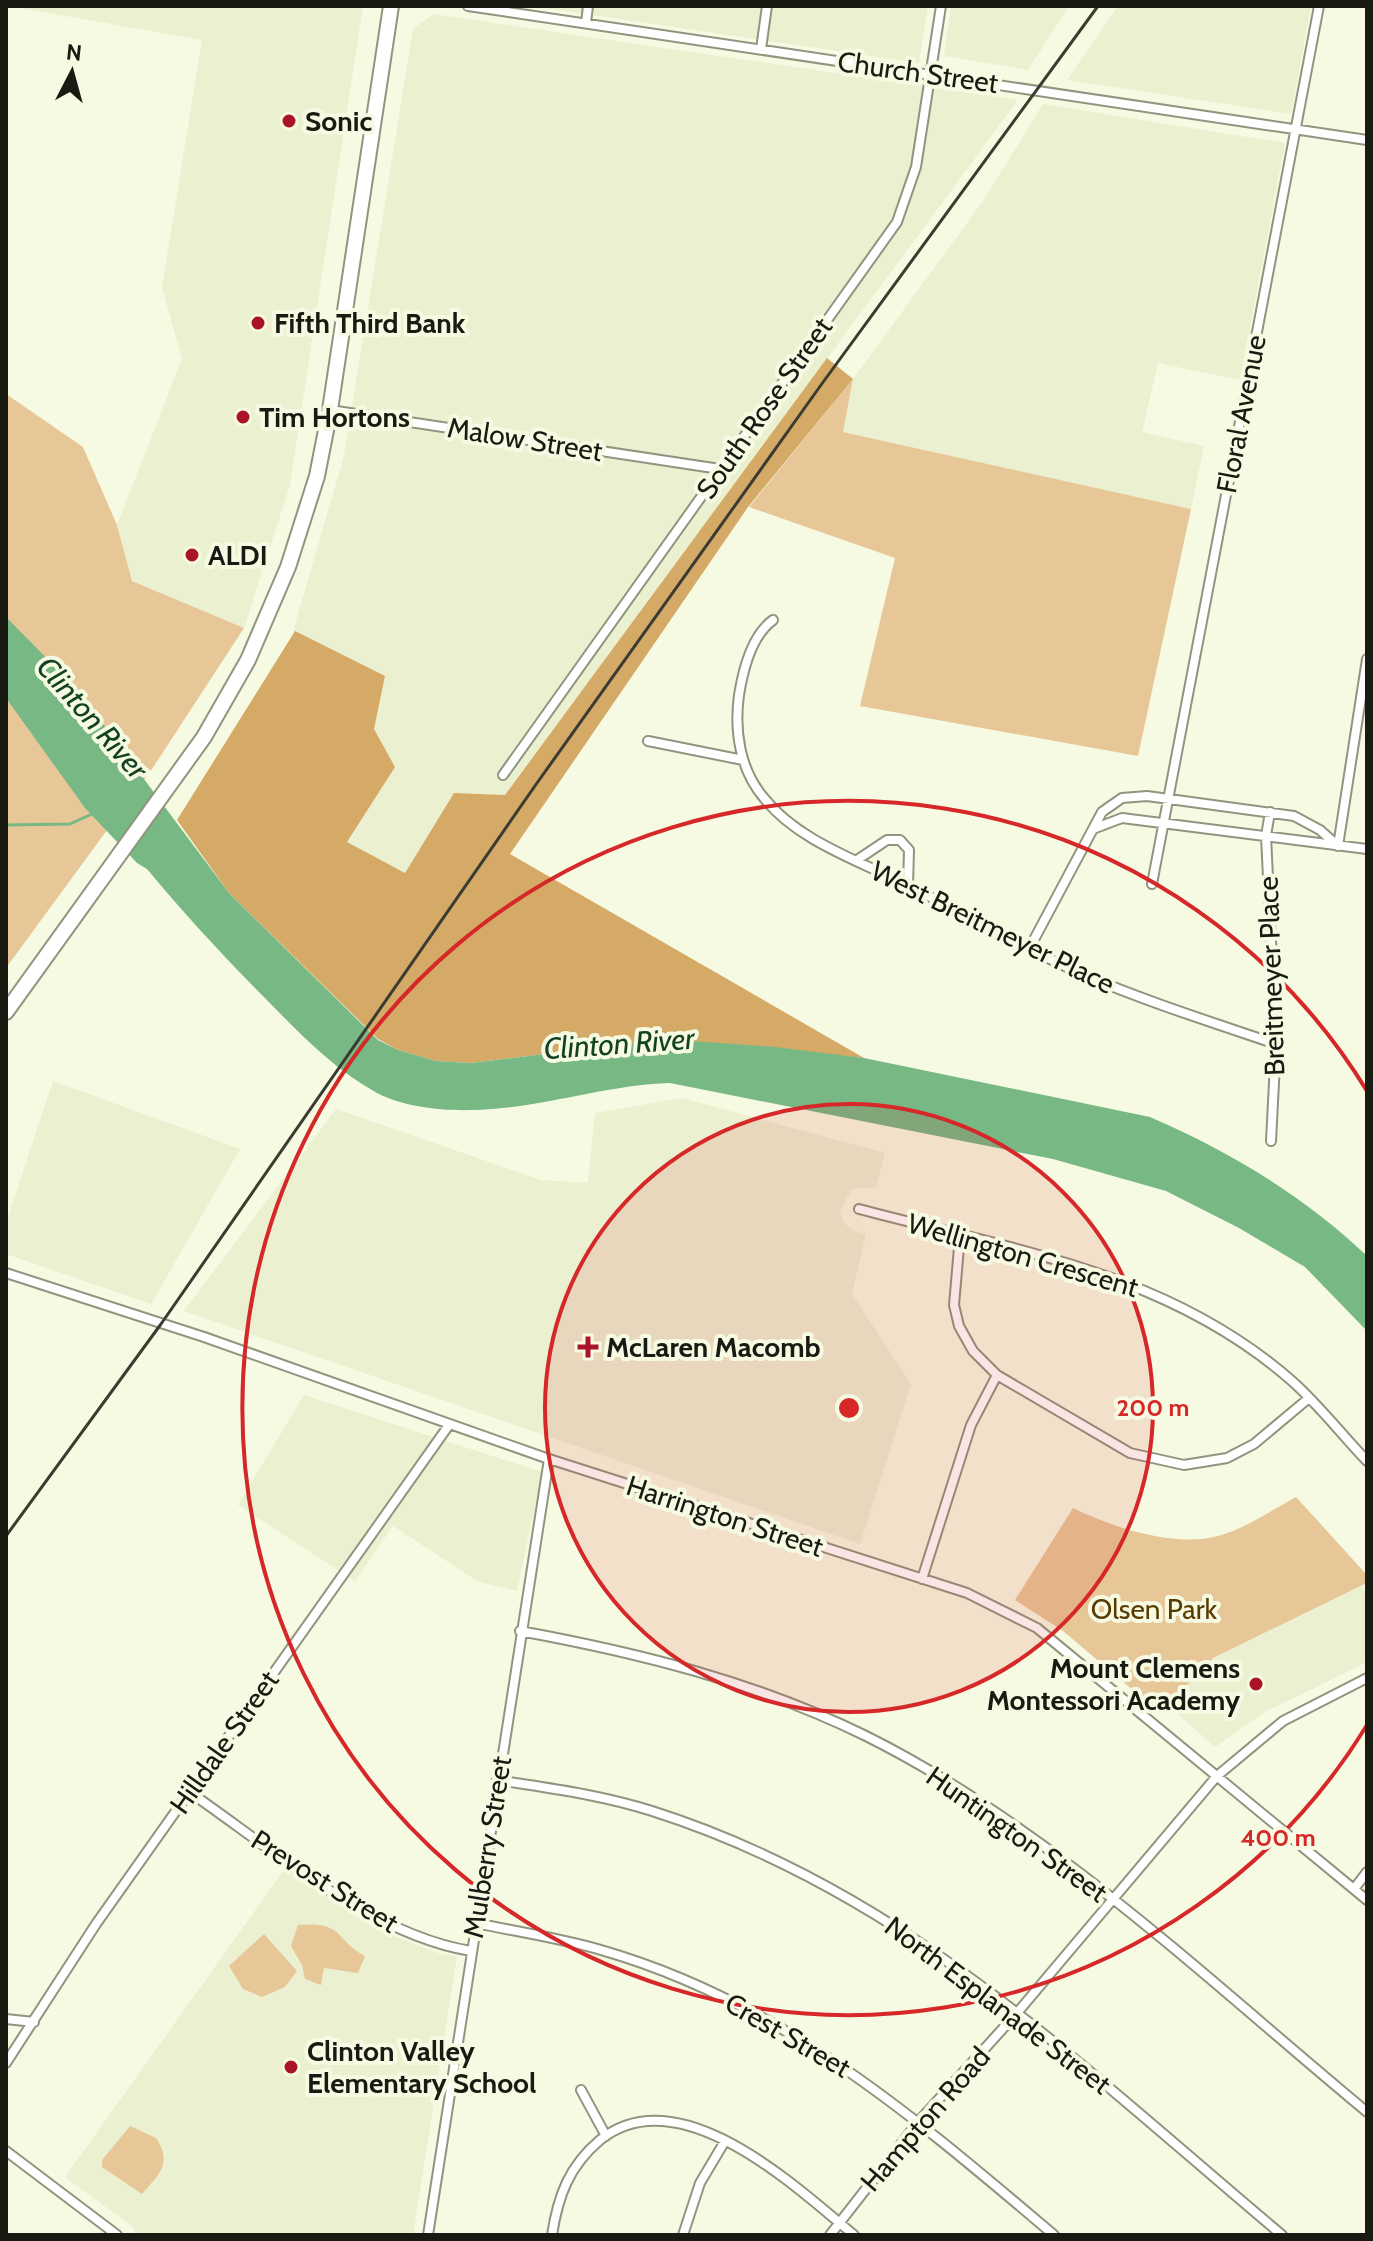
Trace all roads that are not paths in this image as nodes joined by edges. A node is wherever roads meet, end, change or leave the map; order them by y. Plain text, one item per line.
1 (391, 6) edge
2 (468, 6) edge
3 (588, 6) edge
4 (767, 6) edge
5 (941, 6) edge
6 (1319, 6) edge
7 (586, 23) junction
8 (761, 49) junction
9 (931, 74) junction
10 (1297, 130) junction
11 (1367, 140) edge
12 (330, 410) junction
13 (720, 469) junction
14 (773, 620) dead end
15 (1367, 659) edge
16 (648, 741) dead end
17 (743, 760) junction
18 (503, 775) dead end
19 (1166, 798) junction
20 (1270, 812) junction
21 (1162, 823) junction
22 (1093, 829) junction
23 (1266, 836) junction
24 (1338, 846) junction
25 (1367, 849) edge
26 (857, 860) junction
27 (1152, 884) dead end
28 (908, 886) junction
29 (1029, 949) junction
30 (6, 1012) edge
31 (1276, 1044) junction
32 (1271, 1141) dead end
33 (859, 1209) dead end
34 (960, 1236) junction
35 (6, 1273) edge
36 (997, 1375) junction
37 (1309, 1398) junction
38 (449, 1425) junction
39 (549, 1459) junction
40 (1367, 1461) edge
41 (922, 1579) junction
42 (520, 1631) junction
43 (1367, 1678) edge
44 (1217, 1776) junction
45 (497, 1780) junction
46 (188, 1791) junction
47 (1367, 1872) edge
48 (1354, 1889) junction
49 (1111, 1900) junction
50 (1367, 1900) edge
51 (476, 1923) junction
52 (471, 1951) junction
53 (1017, 2013) junction
54 (6, 2019) edge
55 (34, 2022) junction
56 (6, 2063) edge
57 (581, 2090) dead end
58 (1367, 2112) edge
59 (919, 2121) junction
60 (606, 2136) junction
61 (725, 2141) junction
62 (6, 2151) edge
63 (838, 2222) junction
64 (117, 2235) edge
65 (428, 2235) edge
66 (552, 2235) edge
67 (683, 2235) edge
68 (830, 2235) edge
69 (854, 2235) edge
70 (1054, 2235) edge
71 (1282, 2235) edge

1 - 12 main road
2 - 7 street, Church Street
3 - 7 street
4 - 8 street
5 - 9 street, South Rose Street
6 - 10 street, Floral Avenue
7 - 8 street, Church Street
8 - 9 street, Church Street
9 - 10 street, Church Street
9 - 13 street, South Rose Street
10 - 11 street, Church Street
10 - 19 street, Floral Avenue
12 - 13 street, Malow Street
12 - 30 main road
13 - 18 street, South Rose Street
14 - 17 street, West Breitmeyer Place
15 - 24 street
16 - 17 street
17 - 26 street, West Breitmeyer Place
19 - 20 street
19 - 21 street, Floral Avenue
19 - 22 street
20 - 23 street, Breitmeyer Place
20 - 24 street
21 - 22 street
21 - 23 street
21 - 27 street, Floral Avenue
22 - 29 street
23 - 24 street
23 - 31 street, Breitmeyer Place
24 - 25 street
26 - 28 street, West Breitmeyer Place
26 - 28 street
28 - 29 street, West Breitmeyer Place
29 - 31 street, West Breitmeyer Place
31 - 32 street, Breitmeyer Place
33 - 34 street, Wellington Crescent
34 - 36 street
34 - 37 street, Wellington Crescent
35 - 38 street, Harrington Street
36 - 37 street
36 - 41 street
37 - 40 street, Wellington Crescent
38 - 39 street, Harrington Street
38 - 46 street, Hilldale Street
39 - 41 street, Harrington Street
39 - 42 street, Mulberry Street
41 - 44 street, Harrington Street
42 - 45 street, Mulberry Street
42 - 49 street, Huntington Street
43 - 44 street, Hampton Road
44 - 48 street, Harrington Street
44 - 49 street, Hampton Road
45 - 51 street, Mulberry Street
45 - 53 street, North Esplanade Street
46 - 52 street, Prevost Street
46 - 55 street, Hilldale Street
47 - 48 street
48 - 50 street, Harrington Street
49 - 53 street, Hampton Road
49 - 58 street, Huntington Street
51 - 52 street, Mulberry Street
51 - 59 street, Crest Street
52 - 65 street, Mulberry Street
53 - 59 street, Hampton Road
53 - 71 street, North Esplanade Street
54 - 55 street
55 - 56 street, Hilldale Street
57 - 60 street
59 - 63 street, Hampton Road
59 - 70 street, Crest Street
60 - 61 street
60 - 66 street
61 - 63 street
61 - 67 street
62 - 64 street
63 - 68 street, Hampton Road
63 - 69 street

